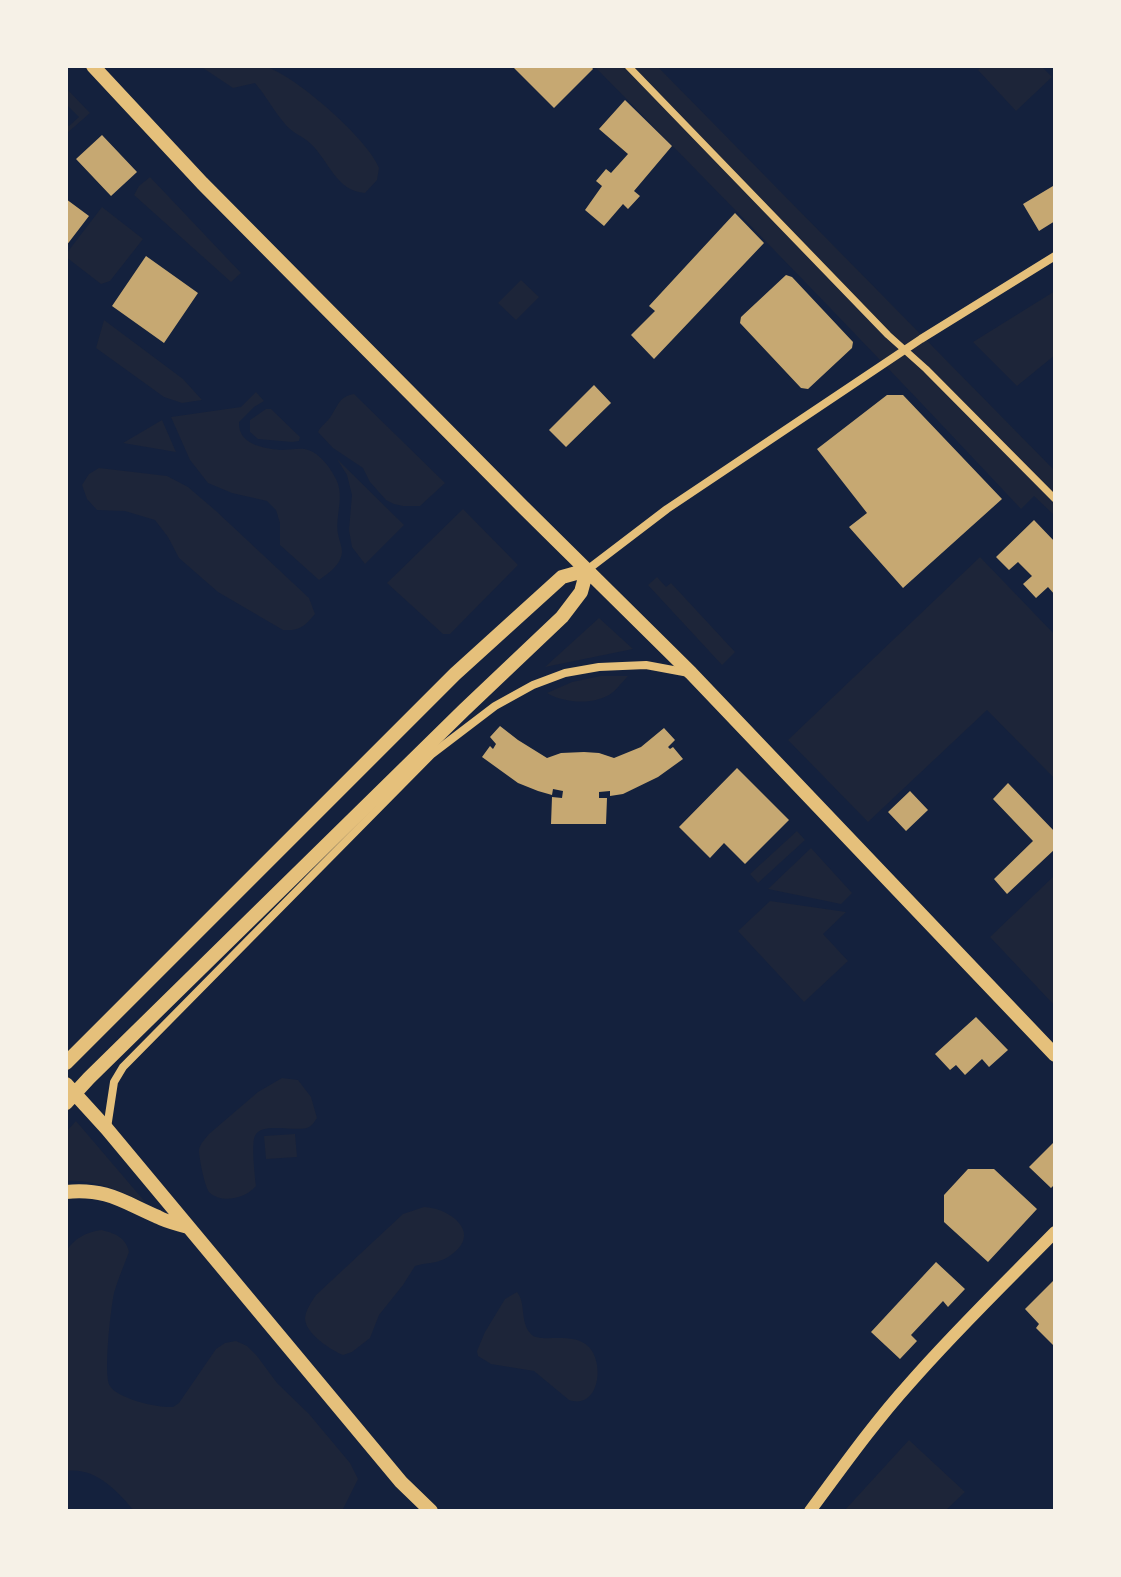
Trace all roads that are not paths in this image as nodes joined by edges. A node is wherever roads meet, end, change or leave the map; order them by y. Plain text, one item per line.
1 (93, 66) edge
2 (628, 66) edge
3 (1055, 256) edge
4 (905, 350) junction
5 (1055, 499) edge
6 (587, 570) junction
7 (691, 673) junction
8 (1055, 1055) edge
9 (66, 1063) edge
10 (66, 1084) edge
11 (66, 1103) edge
12 (107, 1129) junction
13 (69, 1192) edge
14 (189, 1228) junction
15 (1055, 1232) edge
16 (431, 1511) edge
17 (810, 1511) edge

1 - 6 main road
2 - 4 street
3 - 4 street
4 - 5 street
4 - 6 street
6 - 7 main road
6 - 9 main road
6 - 11 main road
7 - 8 main road
7 - 12 street
10 - 12 main road
12 - 14 main road
13 - 14 main road
14 - 16 main road
15 - 17 main road

